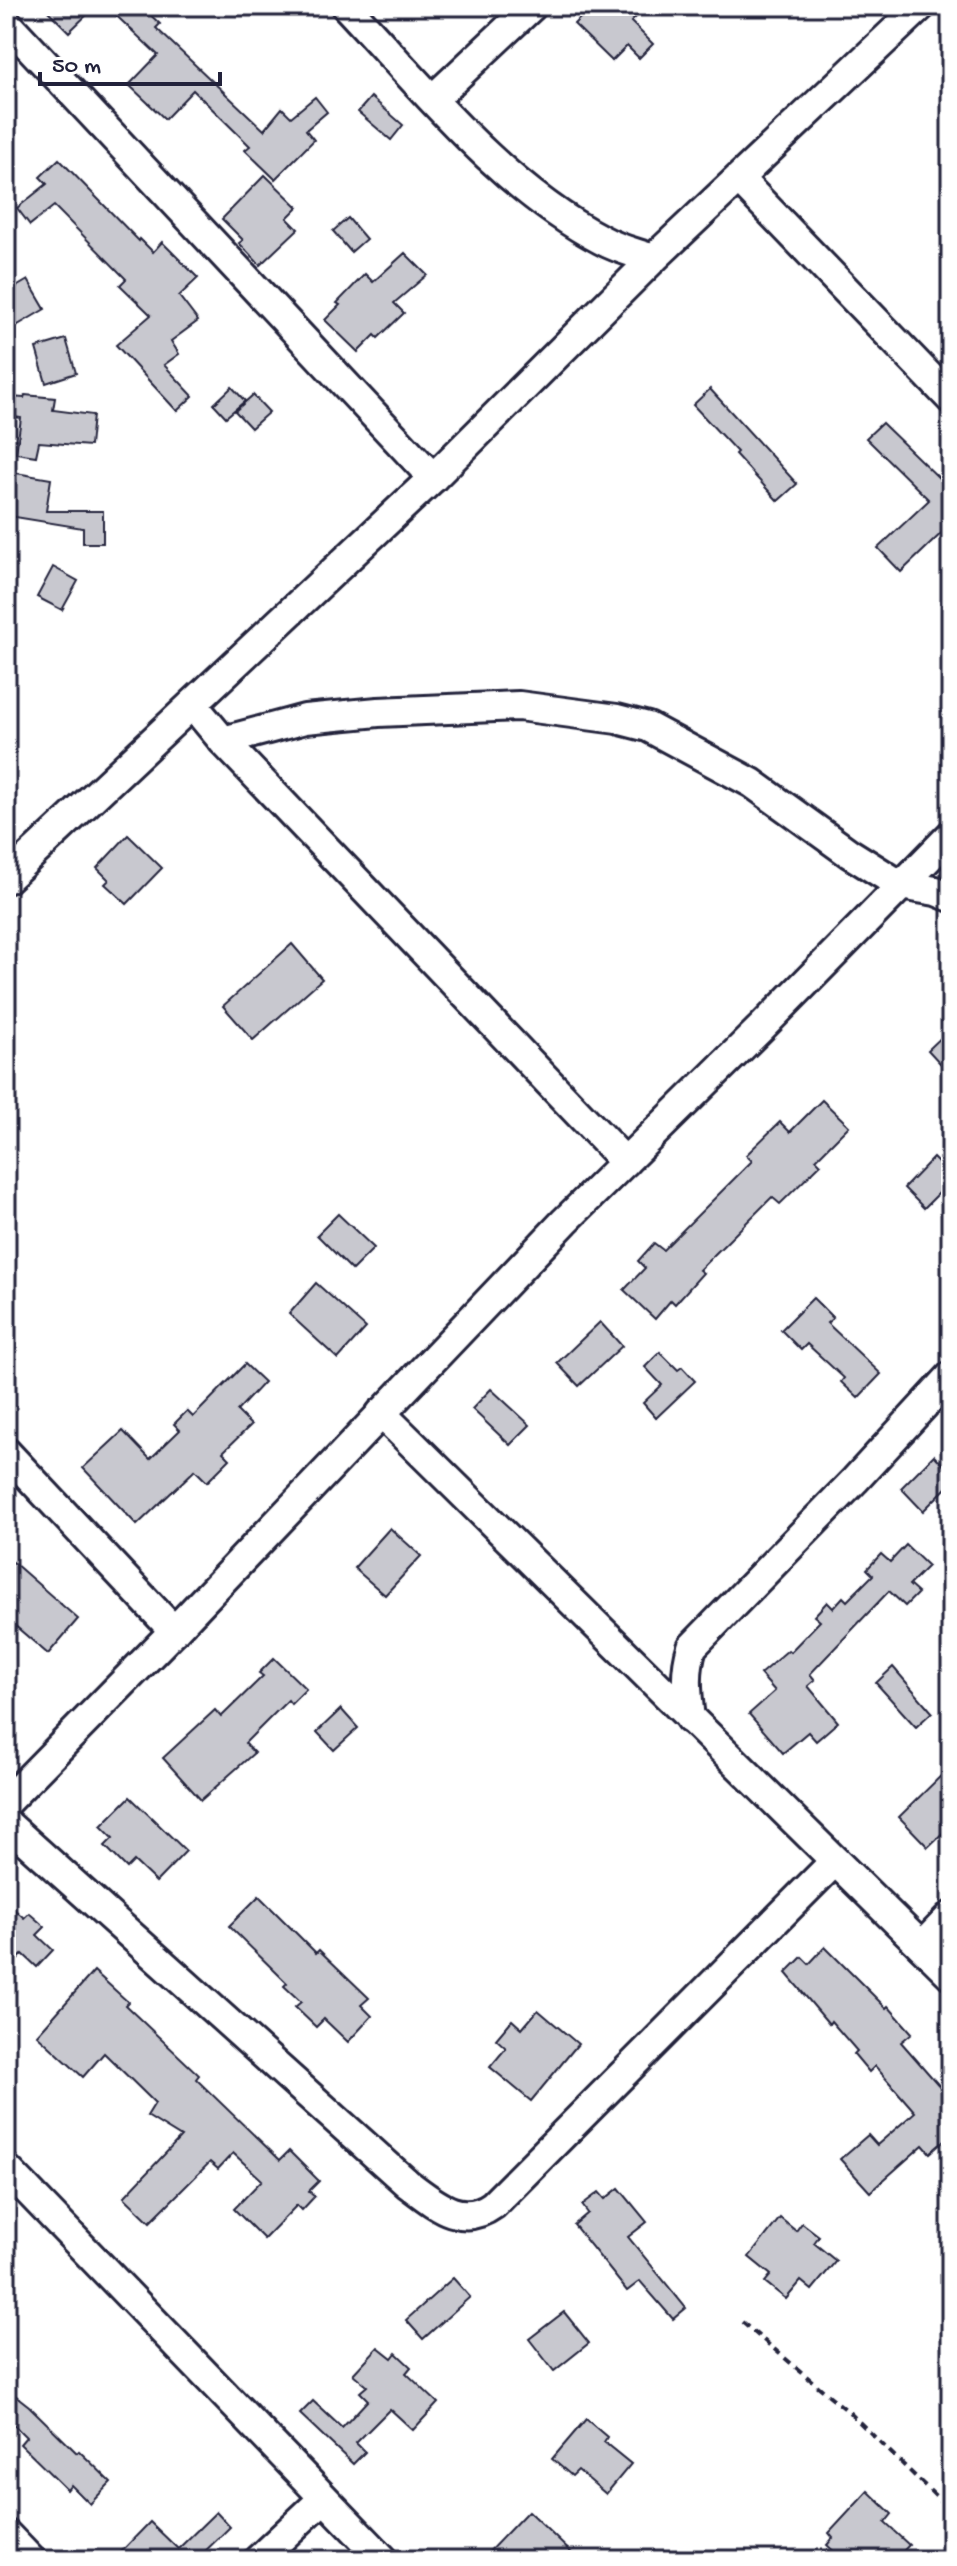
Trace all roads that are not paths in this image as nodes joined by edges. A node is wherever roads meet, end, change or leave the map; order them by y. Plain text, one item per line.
1 (346, 6) edge
2 (532, 6) edge
3 (921, 6) edge
4 (6, 22) edge
5 (433, 99) junction
6 (740, 180) junction
7 (653, 259) junction
8 (951, 399) edge
9 (433, 478) junction
10 (193, 705) junction
11 (223, 741) junction
12 (951, 835) edge
13 (6, 879) edge
14 (900, 885) junction
15 (951, 897) edge
16 (625, 1162) junction
17 (951, 1376) edge
18 (381, 1413) junction
19 (6, 1452) edge
20 (174, 1631) junction
21 (690, 1719) junction
22 (6, 1802) edge
23 (6, 1823) edge
24 (835, 1861) junction
25 (951, 1916) edge
26 (922, 1946) junction
27 (951, 1975) edge
28 (6, 2168) edge
29 (323, 2499) junction
30 (6, 2534) edge
31 (31, 2560) edge
32 (258, 2560) edge
33 (384, 2560) edge

1 - 5 street
2 - 5 street
3 - 6 street
4 - 9 street
5 - 7 street
6 - 7 street
6 - 8 street
7 - 9 street
9 - 10 street
10 - 11 street
10 - 13 street
11 - 14 street
11 - 16 street
12 - 14 street
14 - 15 street
14 - 16 street
16 - 18 street
17 - 21 street
18 - 20 street
18 - 21 street
19 - 20 street
20 - 22 street
21 - 24 street
23 - 24 street
24 - 26 street
25 - 26 street
26 - 27 street
28 - 29 street
29 - 32 street
29 - 33 street
30 - 31 street

